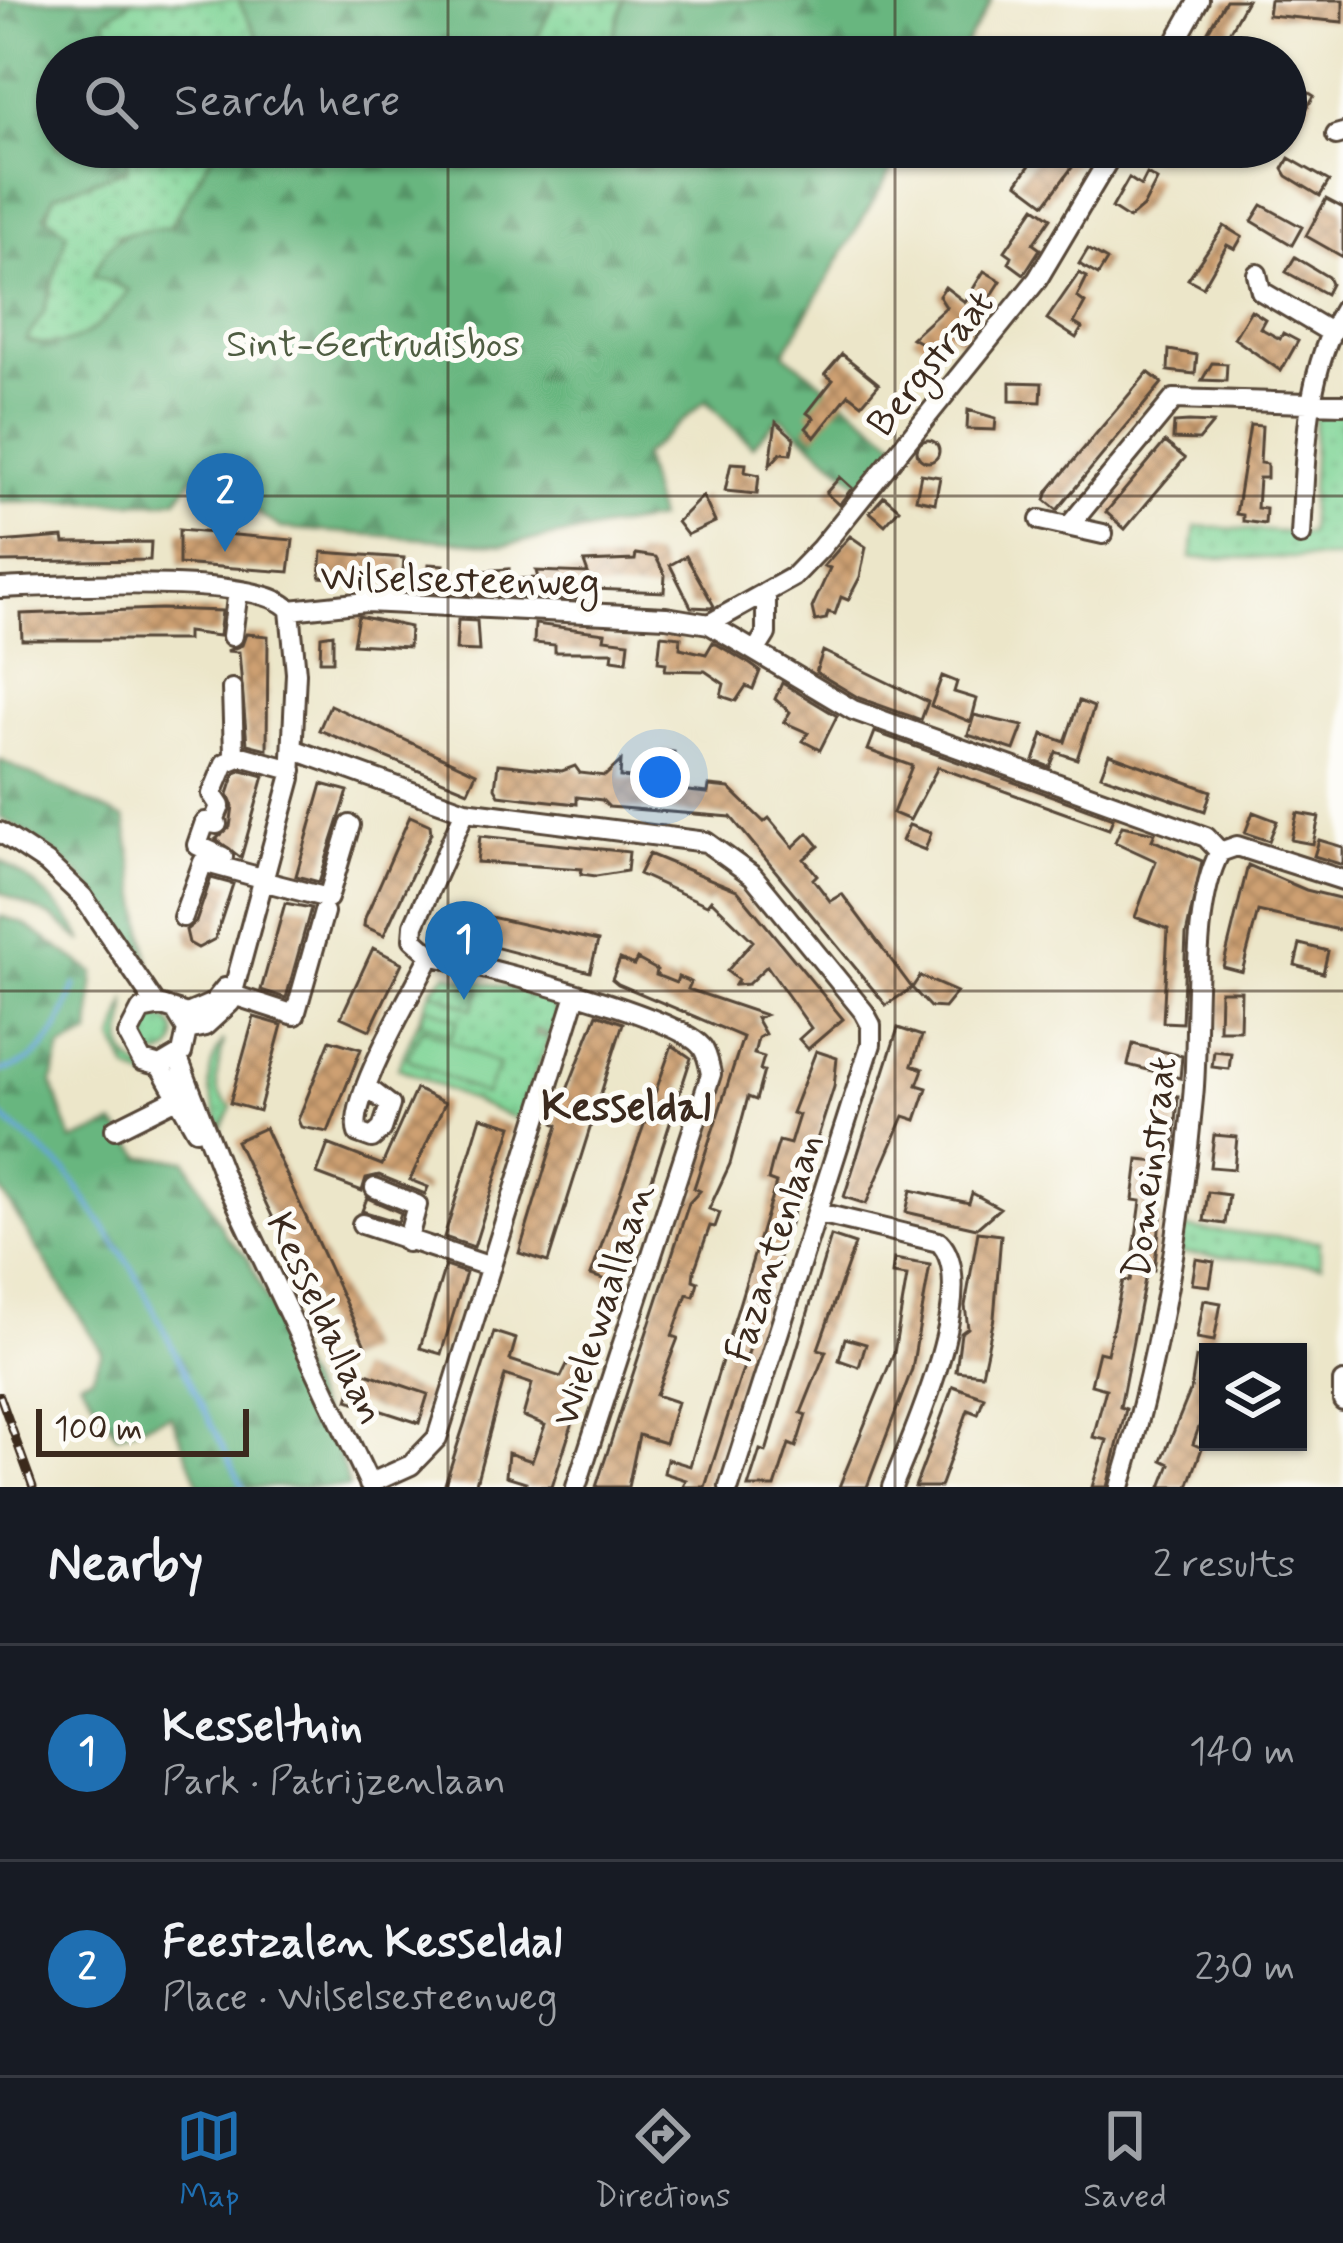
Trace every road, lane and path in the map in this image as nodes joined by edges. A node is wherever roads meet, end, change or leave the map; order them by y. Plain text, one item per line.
1 (1199, 0) edge
2 (1179, 36) edge
3 (1103, 168) edge
4 (1257, 274) dead end
5 (1343, 310) edge
6 (1330, 332) junction
7 (1343, 404) edge
8 (1310, 405) junction
9 (1040, 520) dead end
10 (1070, 525) junction
11 (1103, 534) dead end
12 (1301, 535) dead end
13 (0, 588) edge
14 (238, 590) junction
15 (766, 595) junction
16 (290, 610) junction
17 (709, 624) junction
18 (232, 636) dead end
19 (756, 650) junction
20 (232, 689) dead end
21 (295, 749) junction
22 (238, 757) junction
23 (292, 770) junction
24 (228, 793) dead end
25 (465, 811) junction
26 (350, 825) dead end
27 (0, 832) edge
28 (0, 843) edge
29 (1220, 852) junction
30 (262, 880) junction
31 (1343, 880) edge
32 (184, 916) dead end
33 (431, 955) junction
34 (236, 973) junction
35 (233, 994) junction
36 (576, 995) junction
37 (166, 1009) junction
38 (135, 1017) junction
39 (187, 1030) junction
40 (169, 1062) junction
41 (368, 1088) dead end
42 (177, 1098) junction
43 (115, 1129) dead end
44 (224, 1177) junction
45 (375, 1188) dead end
46 (819, 1213) junction
47 (362, 1224) dead end
48 (407, 1243) junction
49 (491, 1267) junction
50 (1343, 1382) edge
51 (1343, 1401) edge
52 (370, 1486) edge
53 (576, 1487) edge
54 (729, 1487) edge
55 (892, 1487) edge
56 (1120, 1487) edge

1 - 2 street
3 - 15 street, Bergstraat
4 - 6 street
5 - 6 street
6 - 8 street
7 - 8 street
8 - 10 street
8 - 12 street
9 - 10 street
10 - 11 street
13 - 14 street, Wilselsesteenweg
14 - 16 street, Wilselsesteenweg
14 - 18 street
15 - 17 street
15 - 19 street
16 - 17 street, Wilselsesteenweg
16 - 21 street
17 - 19 street, Wilselsesteenweg
19 - 29 street, Wilselsesteenweg
20 - 22 street
21 - 23 street
21 - 25 street
22 - 23 street
22 - 24 street
22 - 30 street
23 - 30 street
25 - 33 street
25 - 46 street, Fazantenlaan
26 - 30 street
27 - 37 street
28 - 38 street
29 - 31 street, Wilselsesteenweg
29 - 56 street, Domeinstraat
30 - 32 street
30 - 34 street
30 - 35 street
33 - 36 street
33 - 41 street
34 - 35 street
34 - 37 street
35 - 39 street
36 - 49 street
36 - 53 street, Wielewaallaan
37 - 38 street
37 - 39 street
38 - 40 street, Kesseldallaan
39 - 40 street
40 - 42 street, Kesseldallaan
40 - 44 street, Kesseldallaan
42 - 43 street
42 - 44 street, Kesseldallaan
44 - 52 street, Kesseldallaan
45 - 48 street
46 - 54 street, Fazantenlaan
46 - 55 street
47 - 48 street
48 - 49 street
49 - 52 street
50 - 51 street

